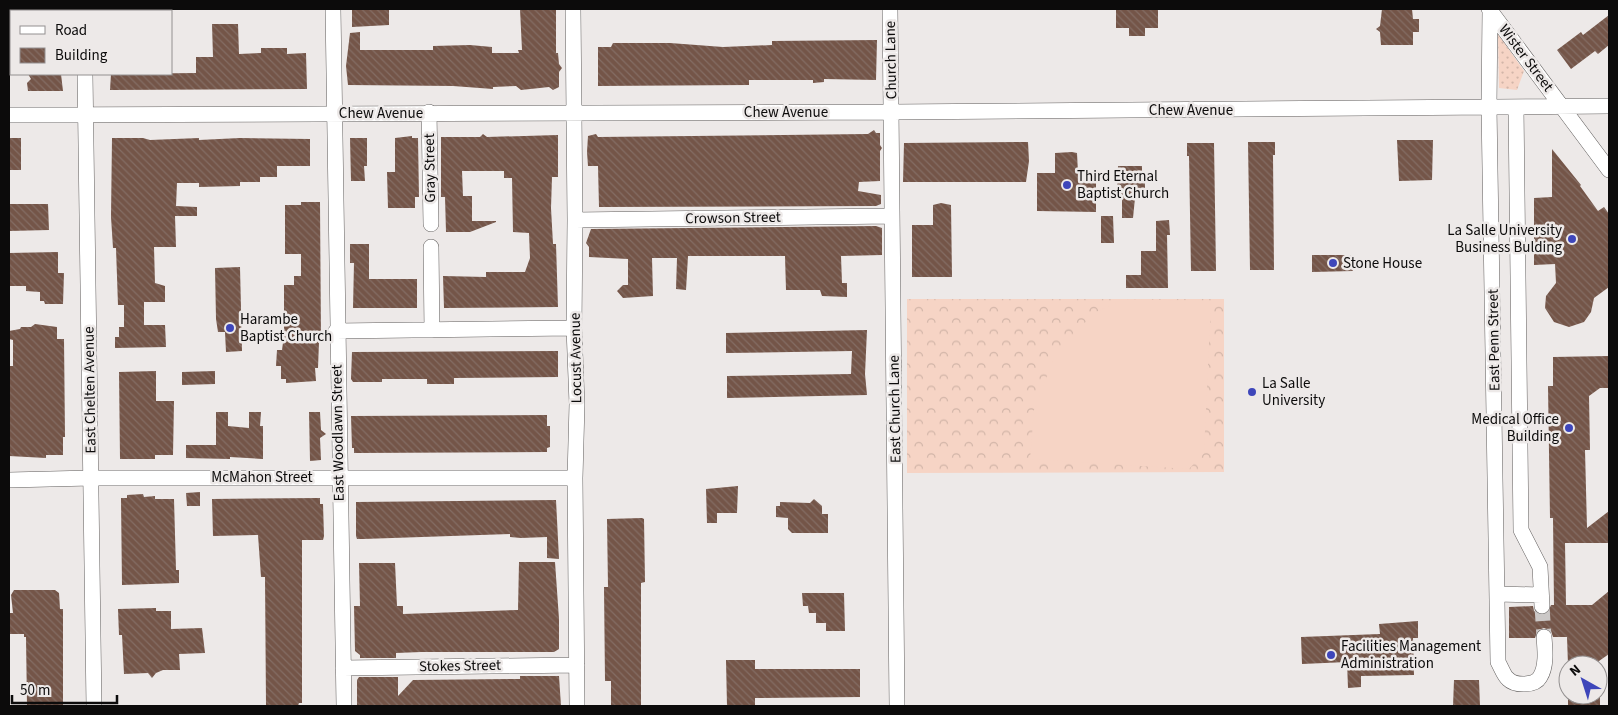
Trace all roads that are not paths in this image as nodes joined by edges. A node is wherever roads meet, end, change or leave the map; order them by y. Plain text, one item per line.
1 (333, 9) edge
2 (573, 9) edge
3 (890, 9) edge
4 (1490, 10) edge
5 (85, 75) edge
6 (1609, 106) edge
7 (1489, 107) junction
8 (1516, 107) junction
9 (1563, 107) junction
10 (430, 112) junction
11 (892, 112) junction
12 (334, 113) junction
13 (574, 113) junction
14 (9, 114) edge
15 (86, 114) junction
16 (1605, 153) edge
17 (1609, 170) edge
18 (890, 216) junction
19 (575, 220) junction
20 (431, 224) dead end
21 (431, 247) dead end
22 (574, 328) junction
23 (432, 330) junction
24 (336, 331) junction
25 (91, 478) junction
26 (339, 478) junction
27 (575, 478) junction
28 (9, 480) edge
29 (1497, 594) junction
30 (1544, 637) tunnel mouth
31 (577, 665) junction
32 (343, 668) junction
33 (94, 706) edge
34 (344, 706) edge
35 (578, 706) edge
36 (897, 706) edge

1 - 12 street, East Woodlawn Street
2 - 13 street, Locust Avenue
3 - 11 street, Church Lane
4 - 7 street, East Penn Street
4 - 9 street, Wister Street
5 - 15 street, East Chelten Avenue
6 - 9 street, Chew Avenue
7 - 8 street, Chew Avenue
7 - 11 street, Chew Avenue
7 - 29 street, East Penn Street
8 - 9 street, Chew Avenue
8 - 29 street, East Penn Street
9 - 16 street, Wister Street
10 - 12 street, Chew Avenue
10 - 13 street, Chew Avenue
10 - 20 street, Gray Street
11 - 13 street, Chew Avenue
11 - 18 street, East Church Lane
12 - 15 street, Chew Avenue
12 - 24 street, East Woodlawn Street
13 - 19 street, Locust Avenue
14 - 15 street, Chew Avenue
15 - 25 street, East Chelten Avenue
16 - 17 street, Wister Street
18 - 19 street, Crowson Street
18 - 36 street, East Church Lane
19 - 22 street, Locust Avenue
21 - 23 street
22 - 23 street
22 - 27 street, Locust Avenue
23 - 24 street
24 - 26 street, East Woodlawn Street
25 - 26 street, McMahon Street
25 - 28 street, McMahon Street
25 - 33 street, East Chelten Avenue
26 - 27 street, McMahon Street
26 - 32 street, East Woodlawn Street
27 - 31 street, Locust Avenue
29 - 30 street, East Penn Street
31 - 32 street, Stokes Street
31 - 35 street, Locust Avenue
32 - 34 street, East Woodlawn Street

